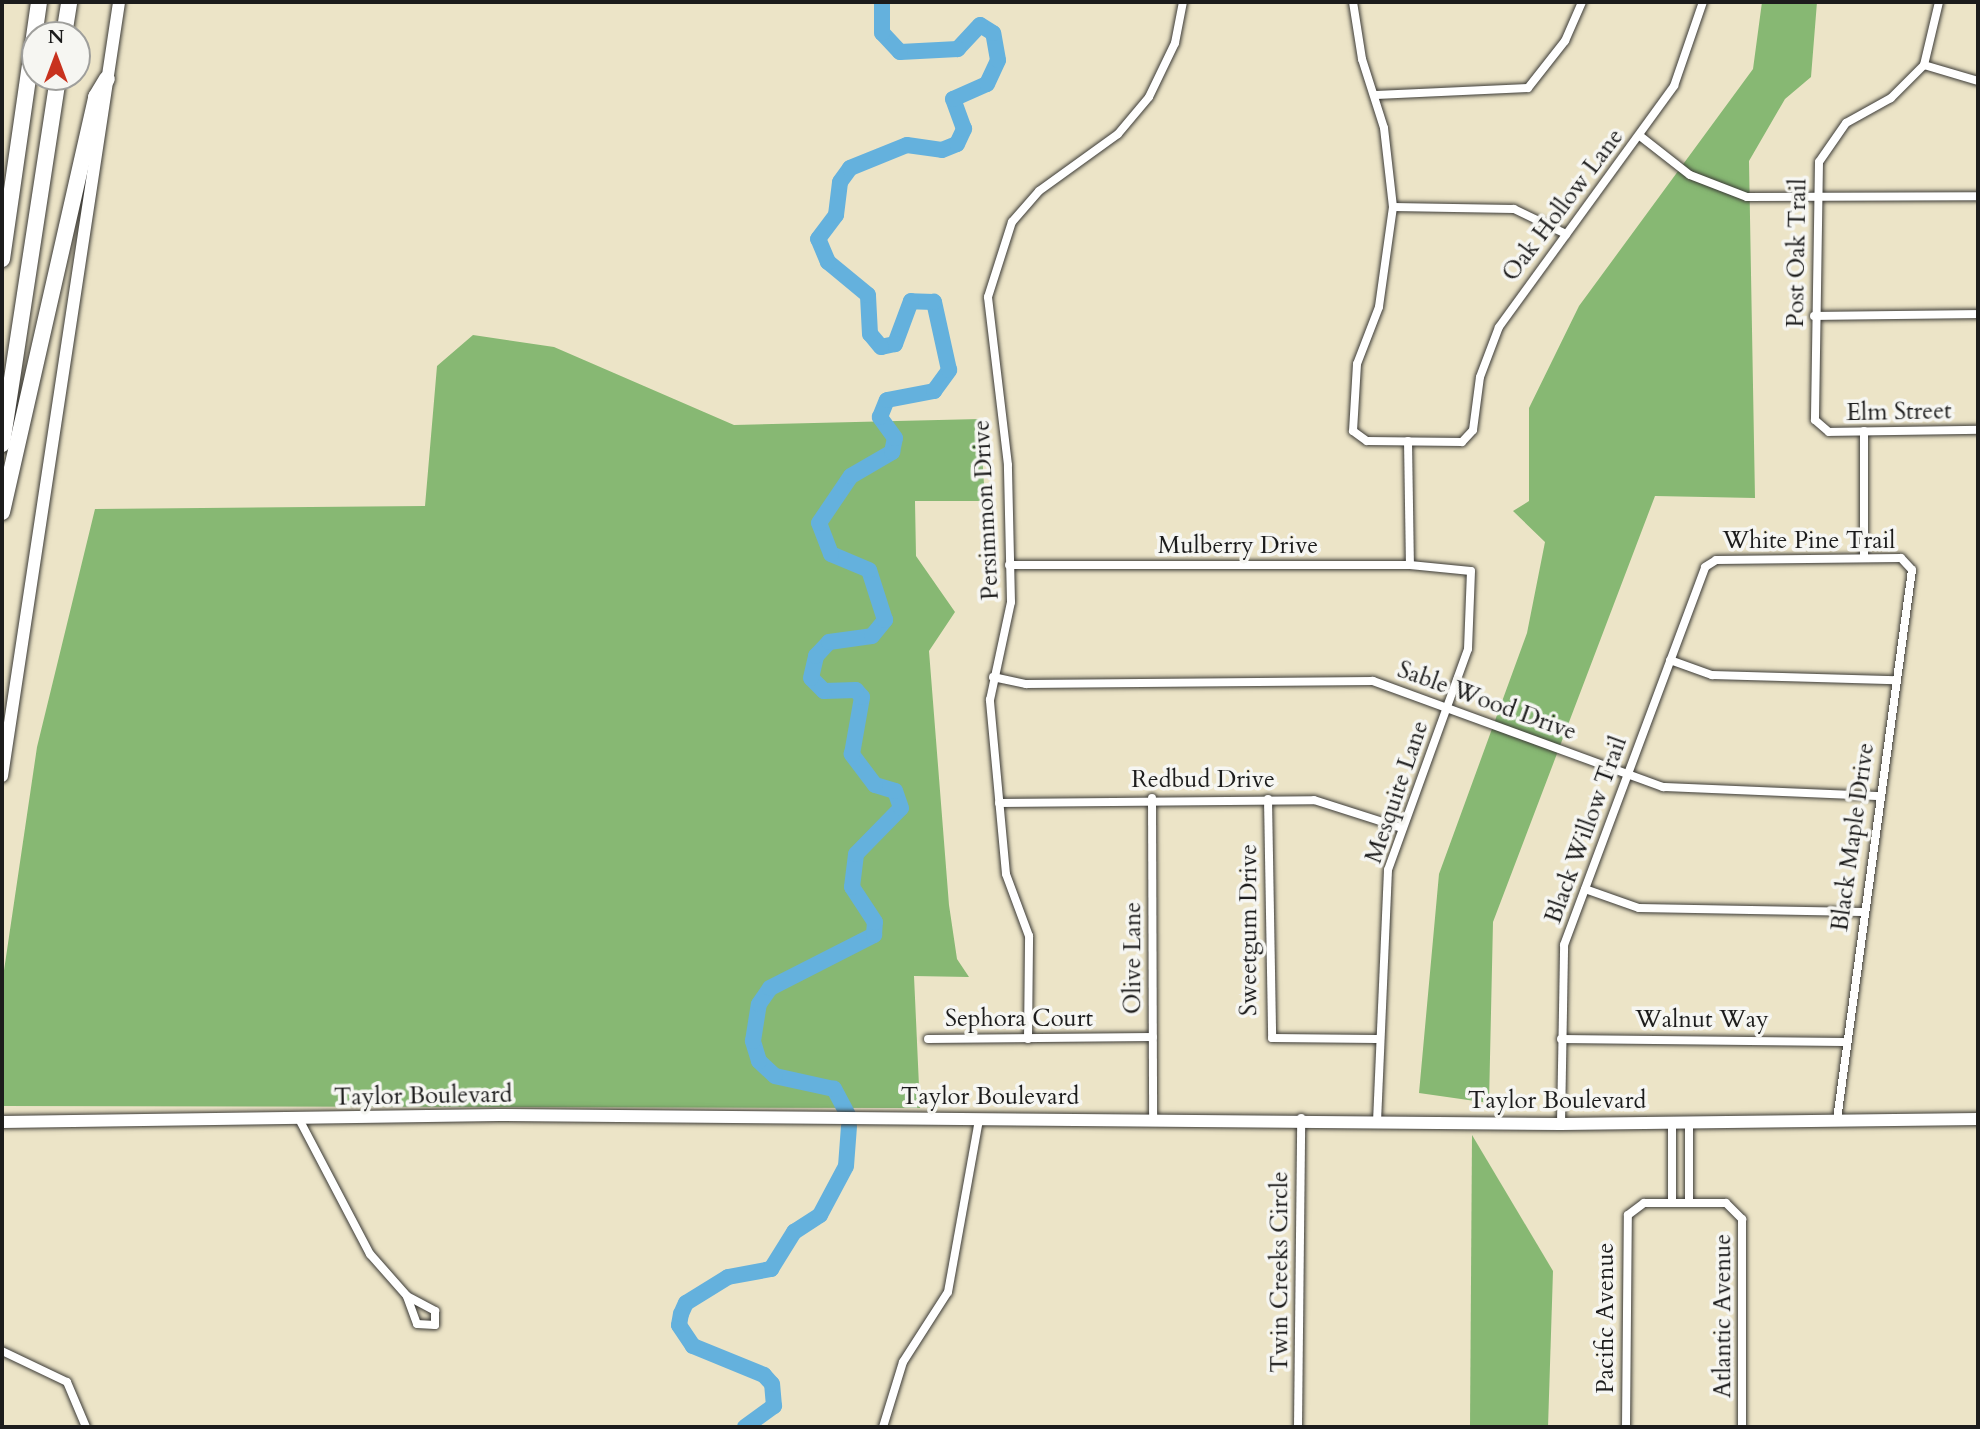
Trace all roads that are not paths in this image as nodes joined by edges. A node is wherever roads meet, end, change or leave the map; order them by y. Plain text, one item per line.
1 (39, 2) edge
2 (69, 2) edge
3 (118, 2) edge
4 (1183, 2) edge
5 (1353, 2) edge
6 (1582, 2) edge
7 (1703, 2) edge
8 (1939, 2) edge
9 (66, 21) edge
10 (1924, 65) junction
11 (107, 79) junction
12 (1978, 81) edge
13 (56, 91) edge
14 (1376, 95) junction
15 (1640, 136) junction
16 (1978, 196) edge
17 (1814, 197) junction
18 (1393, 207) junction
19 (1566, 234) junction
20 (2, 259) edge
21 (1978, 314) edge
22 (1814, 316) junction
23 (1820, 429) joint
24 (1978, 430) edge
25 (1864, 431) junction
26 (1409, 441) junction
27 (2, 444) edge
28 (2, 512) edge
29 (1864, 558) junction
30 (1909, 560) joint
31 (1709, 561) joint
32 (1009, 565) junction
33 (1410, 565) junction
34 (1467, 567) joint
35 (1670, 660) junction
36 (993, 677) junction
37 (1896, 680) junction
38 (1448, 706) junction
39 (1628, 773) junction
40 (2, 776) edge
41 (1879, 796) junction
42 (1152, 798) junction
43 (1268, 799) junction
44 (999, 803) junction
45 (1402, 828) junction
46 (1585, 889) junction
47 (1862, 912) junction
48 (1153, 1038) junction
49 (928, 1039) dead end
50 (1028, 1039) junction
51 (1377, 1039) junction
52 (1561, 1039) junction
53 (1843, 1042) junction
54 (1153, 1117) junction
55 (1301, 1118) junction
56 (299, 1119) junction
57 (979, 1119) junction
58 (1978, 1119) edge
59 (1377, 1120) junction
60 (1837, 1120) junction
61 (2, 1122) edge
62 (1672, 1122) junction
63 (1689, 1122) junction
64 (1561, 1124) junction
65 (1672, 1203) junction
66 (1689, 1203) junction
67 (407, 1296) dead end
68 (2, 1351) edge
69 (86, 1427) edge
70 (883, 1427) edge
71 (1298, 1427) edge
72 (1626, 1427) edge
73 (1742, 1427) edge

1 - 20 highway
2 - 9 highway
3 - 11 street
4 - 32 street, Persimmon Drive
5 - 14 street
6 - 14 street
7 - 15 street, Oak Hollow Lane
8 - 10 street
10 - 12 street
10 - 17 street, Post Oak Trail
11 - 28 highway
11 - 40 street
13 - 27 highway
14 - 18 street
15 - 17 street
15 - 19 street, Oak Hollow Lane
16 - 17 street
17 - 22 street, Post Oak Trail
18 - 19 street
18 - 26 street
19 - 26 street, Oak Hollow Lane
21 - 22 street
22 - 23 street, Post Oak Trail
23 - 25 street, Elm Street
24 - 25 street, Elm Street
25 - 29 street
26 - 33 street
29 - 30 street, White Pine Trail
29 - 31 street, White Pine Trail
30 - 37 street, Black Maple Drive
31 - 35 street, Black Willow Trail
32 - 33 street, Mulberry Drive
32 - 36 street, Persimmon Drive
33 - 34 street, Mulberry Drive
34 - 38 street, Mesquite Lane
35 - 37 street
35 - 39 street, Black Willow Trail
36 - 38 street, Sable Wood Drive
36 - 44 street, Persimmon Drive
37 - 41 street, Black Maple Drive
38 - 39 street, Sable Wood Drive
38 - 45 street, Mesquite Lane
39 - 41 street, Sable Wood Drive
39 - 46 street, Black Willow Trail
41 - 47 street, Black Maple Drive
42 - 43 street, Redbud Drive
42 - 44 street, Redbud Drive
42 - 48 street, Olive Lane
43 - 45 street, Redbud Drive
43 - 51 street, Sweetgum Drive
44 - 50 street, Persimmon Drive
45 - 51 street, Mesquite Lane
46 - 47 street
46 - 52 street, Black Willow Trail
47 - 53 street, Black Maple Drive
48 - 50 street, Sephora Court
48 - 54 street, Olive Lane
49 - 50 street, Sephora Court
51 - 59 street, Mesquite Lane
52 - 53 street, Walnut Way
52 - 64 street, Black Willow Trail
53 - 60 street, Black Maple Drive
54 - 55 street, Taylor Boulevard
54 - 57 street, Taylor Boulevard
55 - 59 street, Taylor Boulevard
55 - 71 street, Twin Creeks Circle
56 - 57 street, Taylor Boulevard
56 - 61 street, Taylor Boulevard
56 - 67 street
57 - 70 street
58 - 60 street, Taylor Boulevard
59 - 64 street, Taylor Boulevard
60 - 63 street, Taylor Boulevard
62 - 63 street, Taylor Boulevard
62 - 64 street, Taylor Boulevard
62 - 65 street
63 - 66 street
65 - 66 street
65 - 72 street, Pacific Avenue
66 - 73 street, Atlantic Avenue
68 - 69 street

